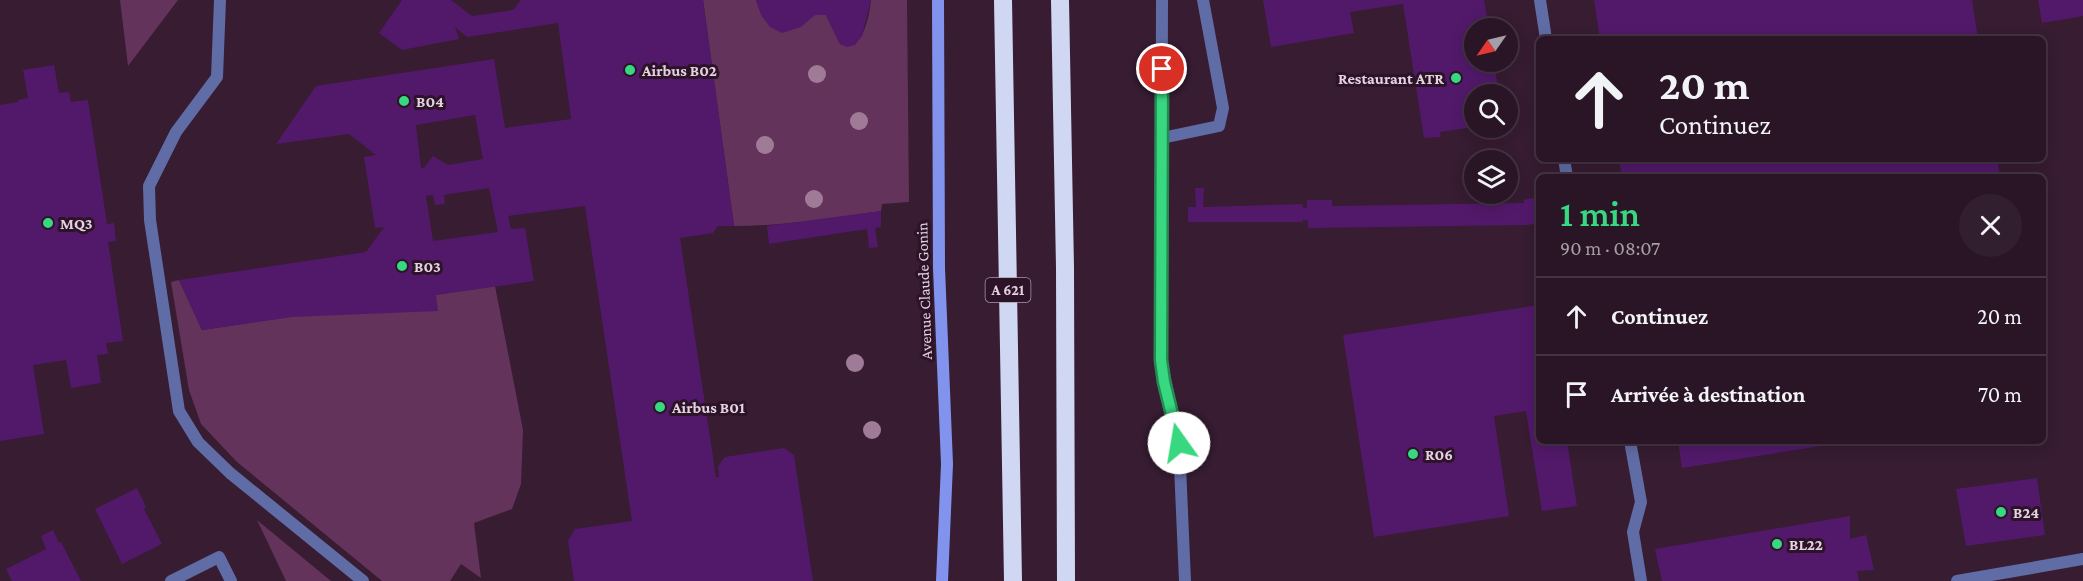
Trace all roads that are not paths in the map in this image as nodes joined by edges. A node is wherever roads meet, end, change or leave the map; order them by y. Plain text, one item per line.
1 (220, 0) edge
2 (938, 0) edge
3 (1003, 0) edge
4 (1060, 0) edge
5 (1162, 0) edge
6 (1203, 0) edge
7 (1540, 0) edge
8 (1546, 36) edge
9 (1162, 138) junction
10 (1631, 444) edge
11 (2083, 560) edge
12 (171, 581) edge
13 (231, 581) edge
14 (363, 581) edge
15 (942, 581) edge
16 (1013, 581) edge
17 (1066, 581) edge
18 (1185, 581) edge
19 (1641, 581) edge
20 (1958, 581) edge

1 - 14 street
2 - 15 main road, Avenue Claude Gonin
3 - 16 highway, A 621
4 - 17 highway
5 - 9 street
6 - 9 street
7 - 8 street
9 - 18 street
10 - 19 street
11 - 20 street
12 - 13 street

